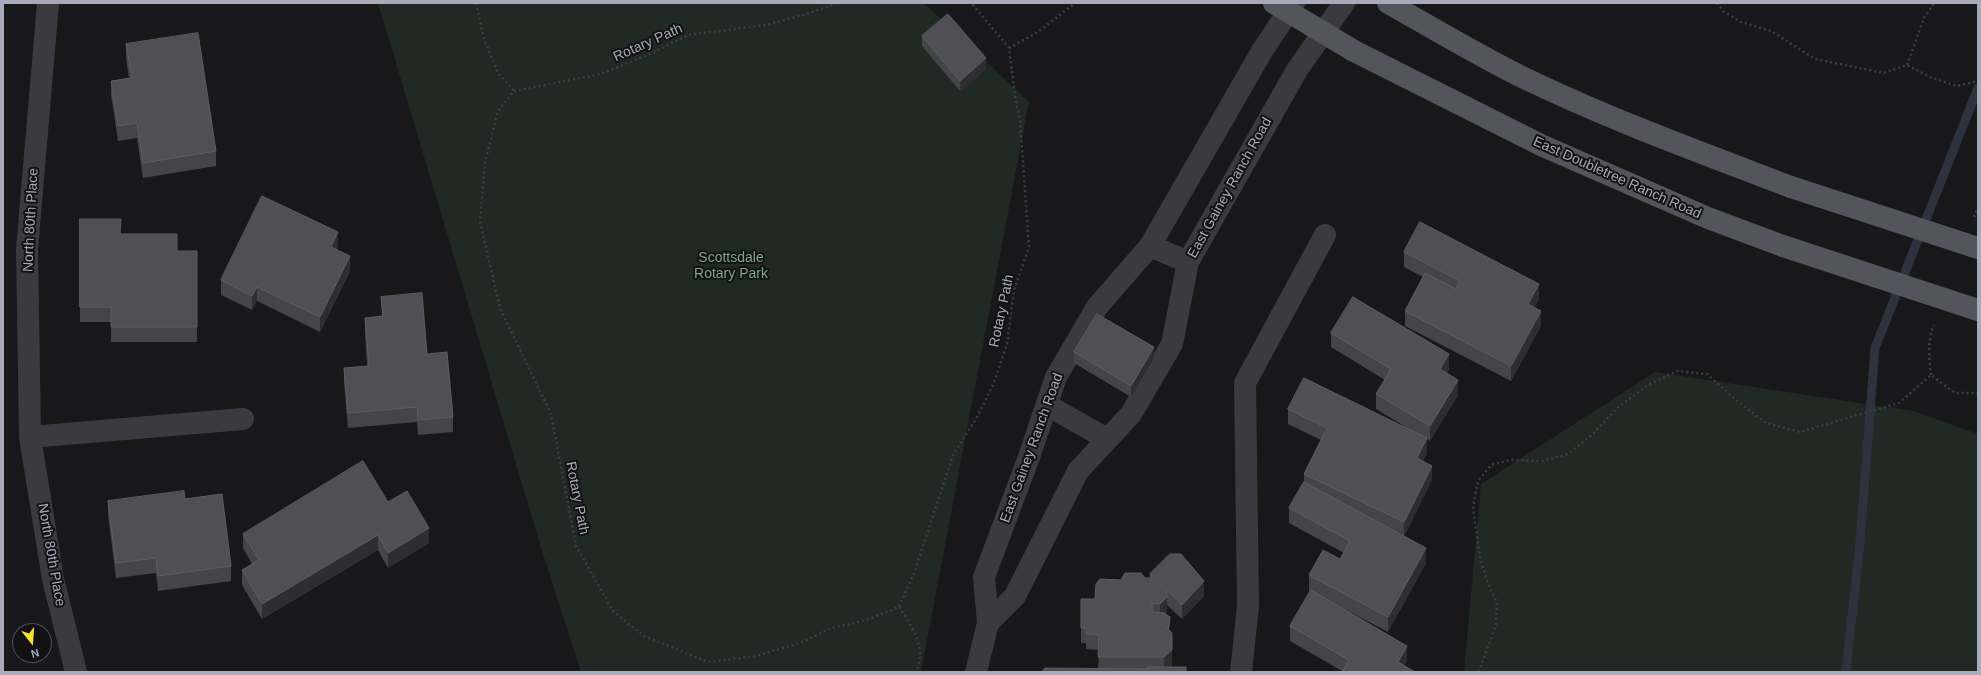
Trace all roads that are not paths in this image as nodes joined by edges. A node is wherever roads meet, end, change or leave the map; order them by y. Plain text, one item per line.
1 (48, 3) edge
2 (1344, 3) edge
3 (1388, 3) edge
4 (1286, 6) edge
5 (1323, 32) junction
6 (1325, 235) dead end
7 (1150, 246) junction
8 (1978, 248) edge
9 (1188, 262) junction
10 (1978, 310) edge
11 (1047, 405) junction
12 (243, 419) dead end
13 (30, 437) junction
14 (1107, 439) junction
15 (988, 622) junction
16 (76, 672) edge
17 (976, 672) edge
18 (1242, 672) edge

1 - 13 street, North 80th Place
2 - 5 street, East Gainey Ranch Road
3 - 8 main road, bridge
4 - 5 main road, East Doubletree Ranch Road
4 - 7 street, East Gainey Ranch Road
5 - 9 street, East Gainey Ranch Road
5 - 10 main road, East Doubletree Ranch Road, bridge
6 - 18 street
7 - 9 street
7 - 11 street, East Gainey Ranch Road
9 - 14 street, East Gainey Ranch Road
11 - 14 street
11 - 15 street, East Gainey Ranch Road
12 - 13 street
13 - 16 street, North 80th Place
14 - 15 street, East Gainey Ranch Road
15 - 17 street, East Gainey Ranch Road

